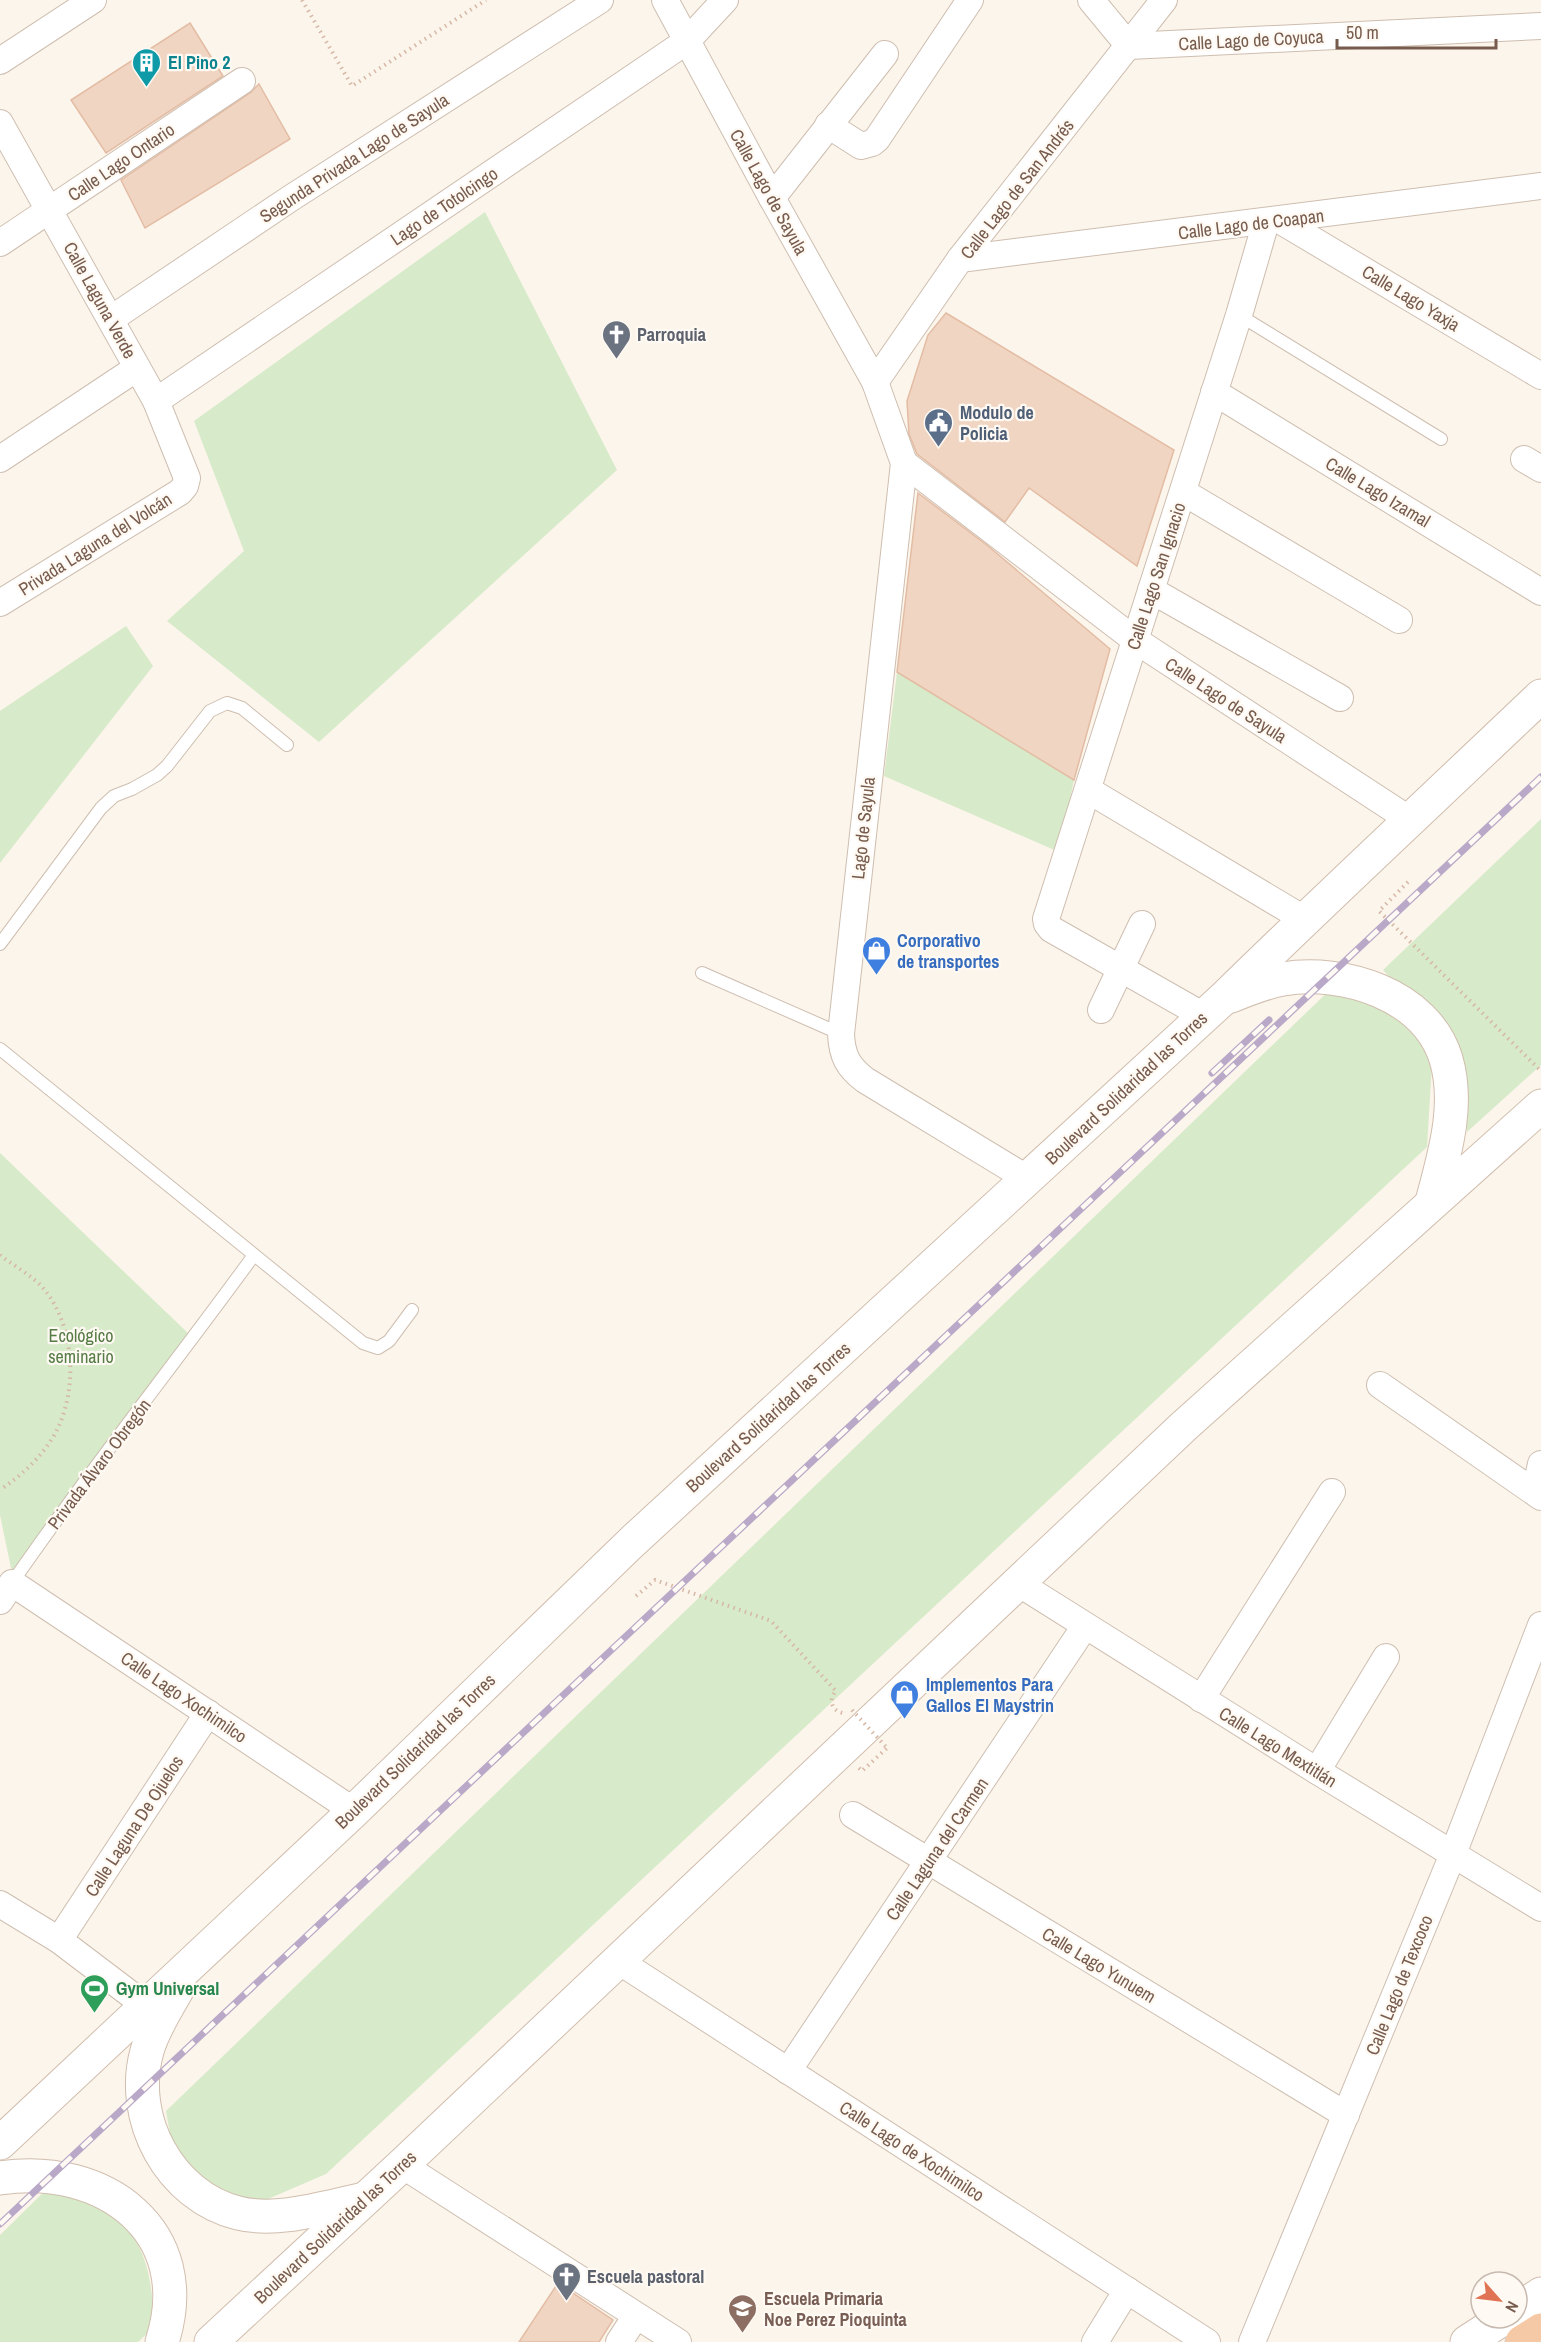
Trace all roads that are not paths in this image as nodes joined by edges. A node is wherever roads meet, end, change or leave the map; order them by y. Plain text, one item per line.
1 (93, 0) edge
2 (600, 0) edge
3 (665, 0) edge
4 (724, 0) edge
5 (970, 0) edge
6 (1091, 0) edge
7 (1164, 0) edge
8 (1541, 27) edge
9 (687, 41) junction
10 (1129, 46) junction
11 (885, 54) dead end
12 (0, 61) edge
13 (242, 81) dead end
14 (0, 123) edge
15 (828, 125) junction
16 (1541, 186) edge
17 (772, 198) junction
18 (50, 210) junction
19 (1274, 221) junction
20 (0, 243) edge
21 (960, 259) junction
22 (1239, 315) junction
23 (111, 319) junction
24 (137, 368) junction
25 (1541, 376) edge
26 (875, 382) junction
27 (1214, 392) junction
28 (156, 401) junction
29 (1441, 439) dead end
30 (0, 459) edge
31 (904, 462) junction
32 (186, 483) joint
33 (1183, 492) junction
34 (1151, 590) junction
35 (1541, 592) edge
36 (0, 603) edge
37 (1399, 620) dead end
38 (1135, 640) junction
39 (1541, 696) edge
40 (1340, 698) dead end
41 (287, 745) dead end
42 (1088, 790) junction
43 (1410, 820) junction
44 (1304, 919) junction
45 (1142, 924) dead end
46 (0, 944) edge
47 (1121, 969) junction
48 (702, 973) dead end
49 (1214, 1007) junction
50 (1101, 1010) dead end
51 (841, 1034) junction
52 (0, 1049) edge
53 (1541, 1106) edge
54 (1028, 1179) junction
55 (1432, 1202) junction
56 (254, 1255) junction
57 (412, 1310) dead end
58 (1380, 1385) dead end
59 (1541, 1464) edge
60 (1332, 1492) dead end
61 (1538, 1495) edge
62 (1018, 1583) junction
63 (6, 1592) edge
64 (1541, 1625) edge
65 (1085, 1626) junction
66 (1386, 1657) dead end
67 (1202, 1699) junction
68 (208, 1713) junction
69 (1317, 1771) junction
70 (354, 1811) junction
71 (853, 1815) dead end
72 (1453, 1854) junction
73 (928, 1862) junction
74 (1, 1907) edge
75 (1541, 1908) edge
76 (59, 1940) junction
77 (617, 1960) junction
78 (192, 1962) junction
79 (146, 2006) junction
80 (788, 2071) junction
81 (1346, 2115) junction
82 (0, 2143) edge
83 (402, 2166) junction
84 (0, 2178) edge
85 (365, 2199) junction
86 (1127, 2290) junction
87 (636, 2316) junction
88 (1486, 2330) edge
89 (1541, 2330) edge
90 (162, 2342) edge
91 (211, 2342) edge
92 (619, 2342) edge
93 (678, 2342) edge
94 (1095, 2342) edge
95 (1207, 2342) edge
96 (1252, 2342) edge
97 (1467, 2342) edge
98 (1522, 2342) edge

1 - 12 street
2 - 23 street, Segunda Privada Lago de Sayula
3 - 9 street, Calle Lago de Sayula
4 - 9 street, Lago de Totolcingo
5 - 15 street
6 - 10 street
7 - 10 street, Calle Lago de San Andrés
8 - 10 street, Calle Lago de Coyuca
9 - 17 street, Calle Lago de Sayula
9 - 28 street, Lago de Totolcingo
10 - 21 street, Calle Lago de San Andrés
11 - 15 street
13 - 18 street, Calle Lago Ontario
14 - 18 street, Calle Laguna Verde
15 - 17 street
16 - 19 street, Calle Lago de Coapan
17 - 26 street, Calle Lago de Sayula
18 - 20 street, Calle Lago Ontario
18 - 23 street, Calle Laguna Verde
19 - 21 street, Calle Lago de Coapan
19 - 22 street, Calle Lago San Ignacio
19 - 25 street, Calle Lago Yaxja
21 - 26 street, Calle Lago de San Andrés
22 - 27 street, Calle Lago San Ignacio
22 - 29 lane
23 - 24 street, Calle Laguna Verde
24 - 28 street, Calle Laguna Verde
24 - 30 street
26 - 31 street, Lago de Sayula
27 - 33 street, Calle Lago San Ignacio
27 - 35 street, Calle Lago Izamal
28 - 32 street, Calle Laguna Verde
31 - 38 street, Calle Lago de Sayula
31 - 51 street, Lago de Sayula
32 - 36 street, Privada Laguna del Volcán
33 - 34 street, Calle Lago San Ignacio
33 - 37 street
34 - 38 street, Calle Lago San Ignacio
34 - 40 street
38 - 42 street, Calle Lago San Ignacio
38 - 43 street, Calle Lago de Sayula
39 - 43 main road, Boulevard Solidaridad las Torres
41 - 46 lane
42 - 44 street
42 - 47 street, Calle Lago San Ignacio
43 - 44 main road, Boulevard Solidaridad las Torres
44 - 49 main road, Boulevard Solidaridad las Torres
45 - 47 street
47 - 49 street
47 - 50 street
48 - 51 lane
49 - 54 main road, Boulevard Solidaridad las Torres
49 - 55 main road
51 - 54 street, Lago de Sayula
52 - 56 lane
53 - 55 main road, Boulevard Solidaridad las Torres
54 - 70 main road, Boulevard Solidaridad las Torres
55 - 62 main road, Boulevard Solidaridad las Torres
56 - 57 lane
56 - 63 lane, Privada Álvaro Obregón
58 - 61 street
59 - 61 street
60 - 67 street
62 - 65 street, Calle Lago Mextitlán
62 - 77 main road, Boulevard Solidaridad las Torres
63 - 68 street, Calle Lago Xochimilco
64 - 72 street, Calle Lago de Texcoco
65 - 67 street, Calle Lago Mextitlán
65 - 73 street, Calle Laguna del Carmen
66 - 69 street
67 - 69 street, Calle Lago Mextitlán
68 - 70 street, Calle Lago Xochimilco
68 - 76 street, Calle Laguna De Ojuelos
69 - 72 street, Calle Lago Mextitlán
70 - 78 main road, Boulevard Solidaridad las Torres
71 - 73 street, Calle Lago Yunuem
72 - 75 street, Calle Lago Mextitlán
72 - 81 street, Calle Lago de Texcoco
73 - 80 street, Calle Laguna del Carmen
73 - 81 street, Calle Lago Yunuem
74 - 76 street
76 - 79 street
77 - 80 street, Calle Lago de Xochimilco
77 - 83 main road, Boulevard Solidaridad las Torres
78 - 79 main road, Boulevard Solidaridad las Torres
78 - 85 main road
79 - 82 main road, Boulevard Solidaridad las Torres
80 - 86 street, Calle Lago de Xochimilco
81 - 96 street, Calle Lago de Texcoco
83 - 85 main road, Boulevard Solidaridad las Torres
83 - 87 street
84 - 90 main road
85 - 91 main road, Boulevard Solidaridad las Torres
86 - 94 street
86 - 95 street, Calle Lago de Xochimilco
87 - 92 street
87 - 93 street
88 - 97 main road
89 - 98 highway

